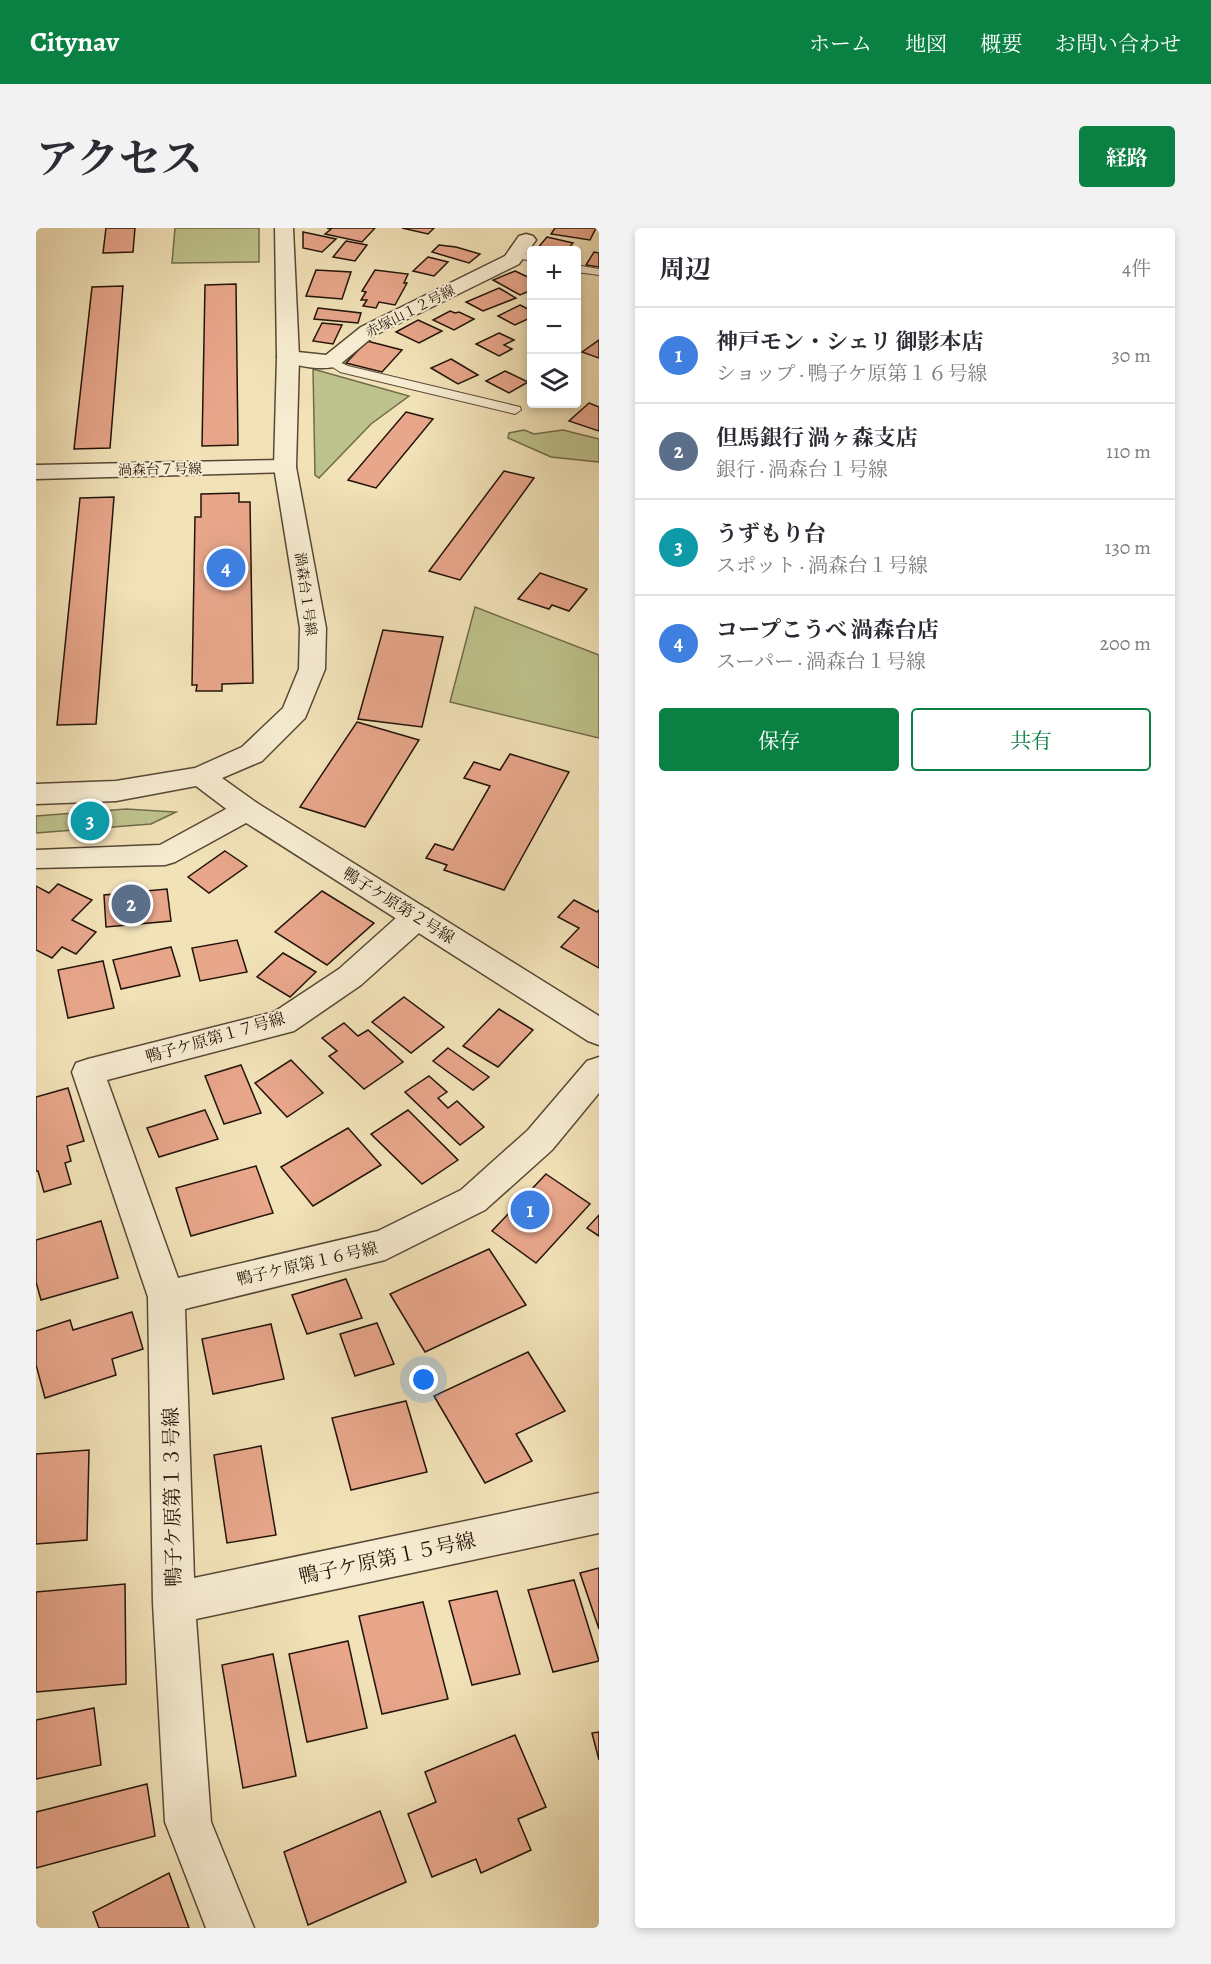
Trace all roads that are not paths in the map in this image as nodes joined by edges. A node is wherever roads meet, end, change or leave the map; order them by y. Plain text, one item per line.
1 (284, 228) edge
2 (524, 251) edge
3 (581, 269) edge
4 (599, 272) edge
5 (288, 357) junction
6 (331, 362) junction
7 (515, 410) dead end
8 (285, 467) junction
9 (36, 472) edge
10 (201, 776) junction
11 (36, 794) edge
12 (247, 810) junction
13 (41, 859) dead end
14 (417, 917) junction
15 (599, 1032) edge
16 (599, 1070) edge
17 (88, 1072) joint
18 (166, 1297) junction
19 (599, 1512) edge
20 (174, 1604) junction
21 (230, 1928) edge

1 - 5 street, 渦森台１号線
2 - 6 street, 赤塚山１２号線
3 - 4 lane
5 - 6 street
5 - 8 street, 渦森台１号線
6 - 7 lane
8 - 9 street, 渦森台７号線
8 - 10 street, 渦森台１号線
10 - 11 street, 渦森台１号線
10 - 12 street, 鴨子ケ原第２号線
12 - 13 street
12 - 14 street, 鴨子ケ原第２号線
14 - 15 street, 鴨子ケ原第２号線
14 - 17 street, 鴨子ケ原第１７号線
16 - 18 street, 鴨子ケ原第１６号線
17 - 18 street, 鴨子ケ原第１３号線
18 - 20 street, 鴨子ケ原第１３号線
19 - 20 street, 鴨子ケ原第１５号線
20 - 21 street, 鴨子ケ原第１３号線

